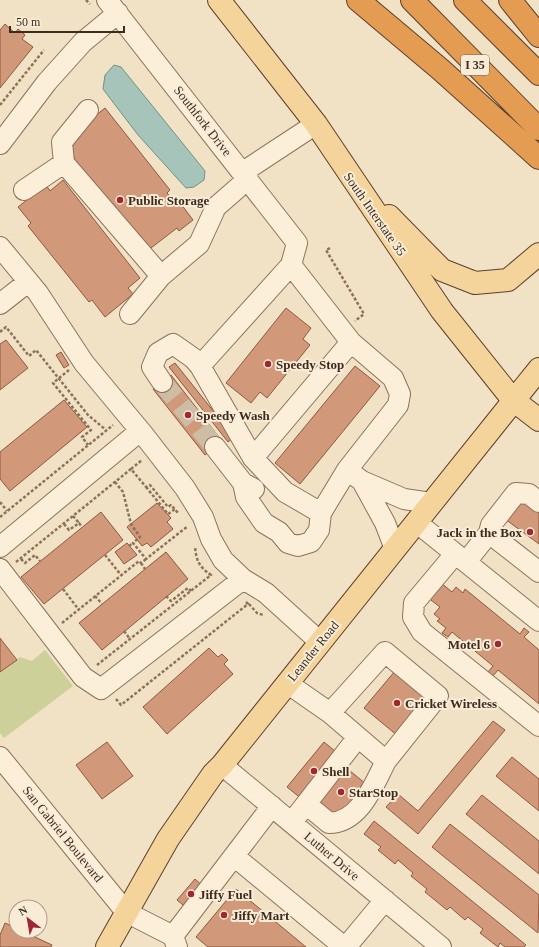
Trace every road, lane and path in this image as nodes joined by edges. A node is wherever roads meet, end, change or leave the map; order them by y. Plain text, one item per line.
1 (219, 0) edge
2 (358, 0) edge
3 (412, 0) edge
4 (465, 0) edge
5 (510, 0) edge
6 (112, 7) edge
7 (539, 36) edge
8 (44, 50) dead end
9 (539, 74) edge
10 (0, 105) edge
11 (88, 110) dead end
12 (316, 124) junction
13 (539, 129) edge
14 (0, 144) edge
15 (539, 158) edge
16 (64, 162) junction
17 (344, 169) junction
18 (245, 175) junction
19 (24, 190) dead end
20 (0, 247) edge
21 (330, 248) dead end
22 (539, 254) edge
23 (291, 265) junction
24 (161, 276) junction
25 (28, 282) junction
26 (0, 304) edge
27 (130, 314) dead end
28 (0, 332) edge
29 (347, 336) junction
30 (200, 366) junction
31 (72, 368) dead end
32 (539, 369) edge
33 (58, 379) junction
34 (162, 382) tunnel mouth
35 (513, 400) junction
36 (80, 404) junction
37 (74, 409) junction
38 (539, 420) edge
39 (116, 422) dead end
40 (106, 430) junction
41 (140, 430) junction
42 (88, 445) junction
43 (215, 447) tunnel mouth
44 (253, 458) junction
45 (355, 475) junction
46 (115, 482) junction
47 (146, 487) junction
48 (0, 502) edge
49 (539, 502) edge
50 (431, 503) junction
51 (175, 509) junction
52 (7, 511) junction
53 (321, 513) junction
54 (0, 516) edge
55 (73, 516) junction
56 (416, 522) junction
57 (79, 523) junction
58 (64, 524) junction
59 (188, 525) junction
60 (82, 527) dead end
61 (489, 532) junction
62 (191, 533) dead end
63 (194, 540) dead end
64 (133, 543) junction
65 (129, 546) dead end
66 (0, 547) edge
67 (395, 549) junction
68 (32, 550) junction
69 (35, 555) junction
70 (105, 555) dead end
71 (460, 558) junction
72 (21, 559) junction
73 (146, 559) junction
74 (40, 561) dead end
75 (141, 564) junction
76 (7, 566) edge
77 (145, 569) dead end
78 (539, 572) edge
79 (121, 575) junction
80 (243, 579) junction
81 (63, 589) dead end
82 (191, 591) junction
83 (95, 596) junction
84 (166, 596) dead end
85 (244, 599) dead end
86 (102, 604) dead end
87 (79, 610) junction
88 (539, 621) edge
89 (124, 632) dead end
90 (50, 634) junction
91 (130, 639) junction
92 (320, 642) junction
93 (94, 667) dead end
94 (287, 683) junction
95 (113, 699) dead end
96 (330, 713) junction
97 (539, 726) edge
98 (358, 737) junction
99 (0, 757) edge
100 (386, 760) junction
101 (222, 765) junction
102 (306, 804) junction
103 (272, 806) junction
104 (292, 822) junction
105 (234, 856) junction
106 (385, 900) junction
107 (126, 912) junction
108 (175, 942) edge
109 (106, 947) edge
110 (345, 947) edge
111 (441, 947) edge

1 - 12 main road, South Interstate 35
2 - 15 highway
3 - 13 highway, I 35
4 - 9 highway
5 - 7 highway
6 - 14 street
6 - 18 street, Southfork Drive
8 - 10 path
11 - 16 street
12 - 17 main road, South Interstate 35
12 - 18 street
16 - 19 street
16 - 24 street
17 - 22 main road
17 - 35 main road, South Interstate 35
18 - 23 street, Southfork Drive
18 - 24 street
20 - 25 street
21 - 29 path
23 - 29 street
23 - 30 street
24 - 27 street
25 - 26 street
25 - 41 street
28 - 33 path
29 - 44 street
29 - 45 street
30 - 34 street
30 - 44 street
31 - 33 path
32 - 35 main road, Leander Road
33 - 36 path
33 - 37 path
35 - 38 main road, South Interstate 35
35 - 50 main road, Leander Road
36 - 37 path
36 - 40 path
37 - 42 path
39 - 40 path
40 - 42 path
41 - 66 street
41 - 80 street
42 - 52 path
43 - 53 street
44 - 53 street
45 - 50 street
45 - 53 street
45 - 67 street
46 - 47 path
46 - 55 path
46 - 64 path
47 - 51 path
47 - 51 path
48 - 52 path
49 - 61 street
50 - 56 main road, Leander Road
51 - 59 path
52 - 54 path
55 - 57 path
55 - 58 path
56 - 67 main road, Leander Road
56 - 71 street
57 - 58 path
57 - 60 path
58 - 68 path
59 - 62 path
59 - 73 path
61 - 71 street
61 - 78 street
63 - 82 path
64 - 65 path
64 - 73 path
67 - 92 main road, Leander Road
68 - 69 path
68 - 72 path
69 - 72 path
69 - 74 path
70 - 79 path
71 - 88 street
71 - 97 street
72 - 76 path
73 - 75 path
75 - 77 path
75 - 79 path
76 - 90 street
79 - 83 path
80 - 90 street
80 - 92 street
81 - 87 path
82 - 84 path
82 - 91 path
83 - 86 path
83 - 87 path
85 - 95 path
87 - 90 path
89 - 91 path
91 - 93 path
92 - 94 main road, Leander Road
94 - 96 street
94 - 101 main road, Leander Road
96 - 98 street
96 - 100 street
98 - 100 street
98 - 102 street
99 - 107 street, San Gabriel Boulevard
100 - 102 street
101 - 103 street, Luther Drive
101 - 107 main road, Leander Road
102 - 104 street
103 - 104 street, Luther Drive
103 - 105 street
104 - 106 street, Luther Drive
105 - 108 street
105 - 110 street
106 - 110 street
106 - 111 street, Luther Drive
107 - 108 street
107 - 109 main road, Leander Road

